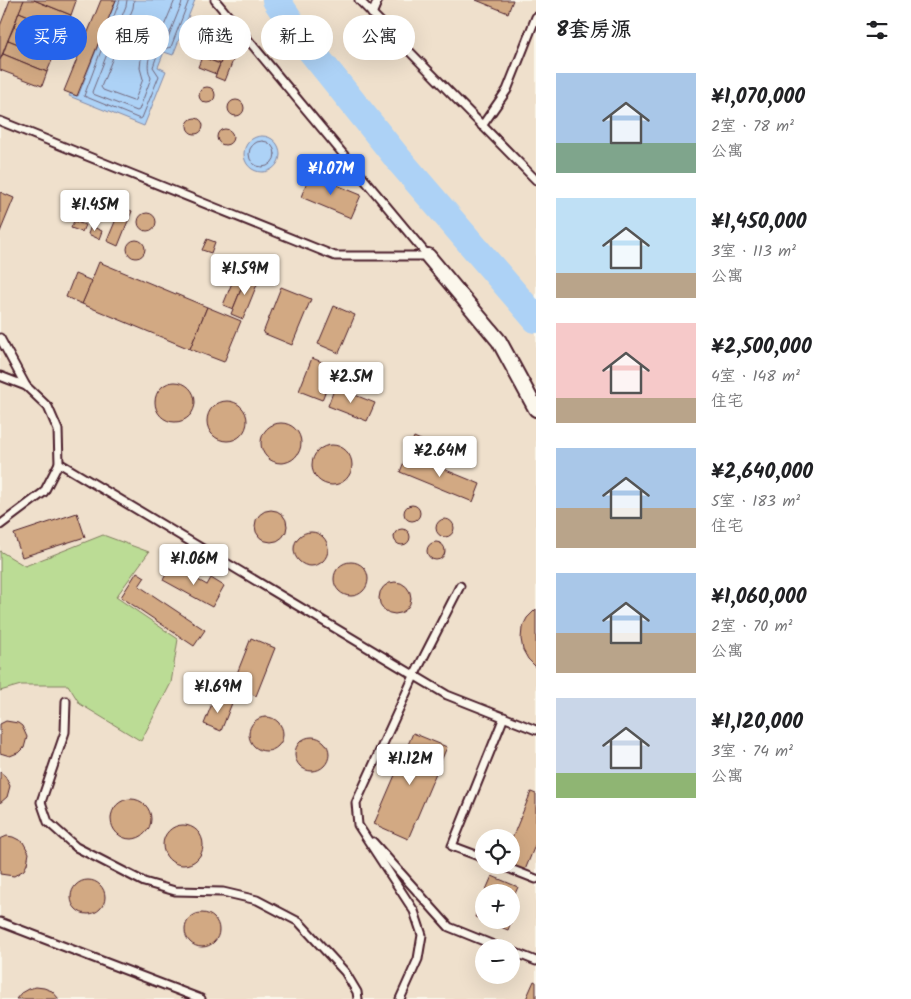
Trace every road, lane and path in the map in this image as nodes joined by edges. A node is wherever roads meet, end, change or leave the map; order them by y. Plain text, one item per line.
1 (215, 0) edge
2 (359, 0) edge
3 (378, 0) edge
4 (372, 14) junction
5 (536, 17) edge
6 (0, 121) edge
7 (482, 126) junction
8 (536, 180) edge
9 (428, 256) junction
10 (0, 338) edge
11 (0, 376) edge
12 (26, 386) junction
13 (536, 409) edge
14 (59, 463) junction
15 (0, 525) edge
16 (460, 586) dead end
17 (414, 676) junction
18 (66, 701) dead end
19 (504, 717) junction
20 (536, 730) edge
21 (358, 825) junction
22 (475, 855) edge
23 (520, 873) edge
24 (536, 879) edge
25 (0, 922) edge
26 (479, 939) edge
27 (520, 955) edge
28 (536, 961) edge
29 (201, 999) edge
30 (358, 999) edge
31 (400, 999) edge

1 - 9 lane
2 - 4 lane
3 - 4 lane
4 - 7 lane
5 - 7 lane
6 - 9 lane
7 - 8 lane
9 - 13 street
10 - 12 lane
11 - 12 lane
12 - 14 lane
14 - 15 lane
14 - 17 lane
16 - 17 lane
17 - 19 lane
17 - 21 lane
18 - 30 lane
19 - 20 lane
19 - 22 lane
21 - 26 lane
21 - 31 lane
23 - 24 lane
25 - 29 lane
27 - 28 lane

